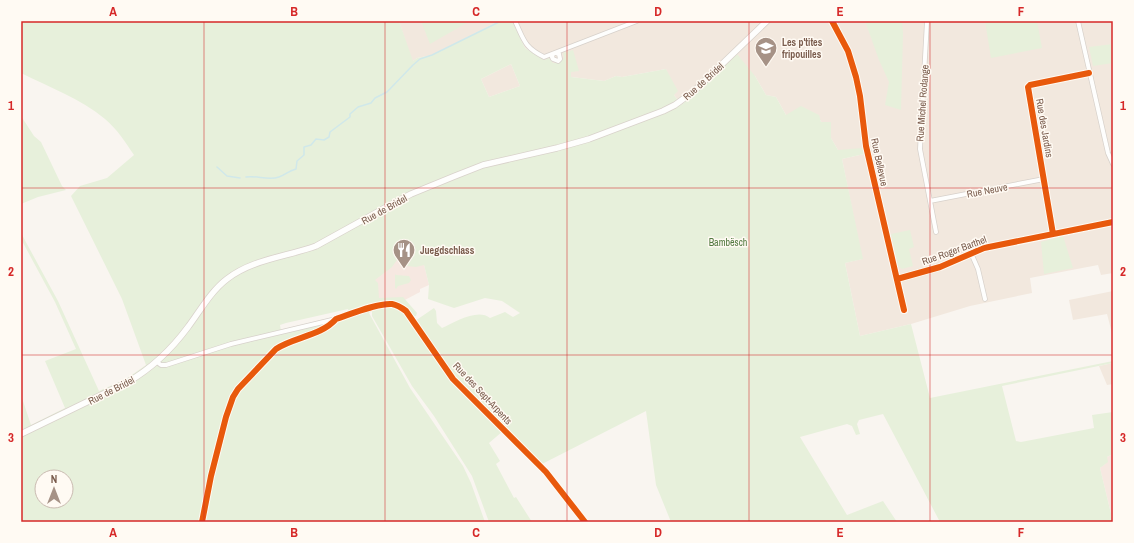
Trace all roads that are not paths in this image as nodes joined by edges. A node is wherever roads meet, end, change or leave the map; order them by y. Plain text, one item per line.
1 (515, 21) edge
2 (637, 21) edge
3 (767, 21) edge
4 (832, 21) edge
5 (927, 21) edge
6 (1078, 21) edge
7 (1089, 73) junction
8 (1113, 164) edge
9 (1044, 179) junction
10 (930, 201) junction
11 (1113, 222) edge
12 (936, 232) dead end
13 (1053, 234) junction
14 (971, 253) junction
15 (897, 279) junction
16 (985, 299) dead end
17 (904, 310) dead end
18 (157, 362) junction
19 (21, 434) edge
20 (585, 522) edge

1 - 2 street
3 - 18 main road, Rue de Bridel
4 - 15 street, Rue Bellevue
5 - 10 street, Rue Michel Rodange
6 - 7 street
7 - 8 street
7 - 9 street, Rue des Jardins
9 - 10 street, Rue Neuve
9 - 13 street, Rue des Jardins
10 - 12 street, Rue Michel Rodange
11 - 13 street, Rue Roger Barthel
13 - 14 street, Rue Roger Barthel
14 - 15 street, Rue Roger Barthel
14 - 16 street, Rue Roger Barthel
15 - 17 street, Rue Bellevue
18 - 19 main road, Rue de Bridel
18 - 20 street, Rue des Sept-Arpents

